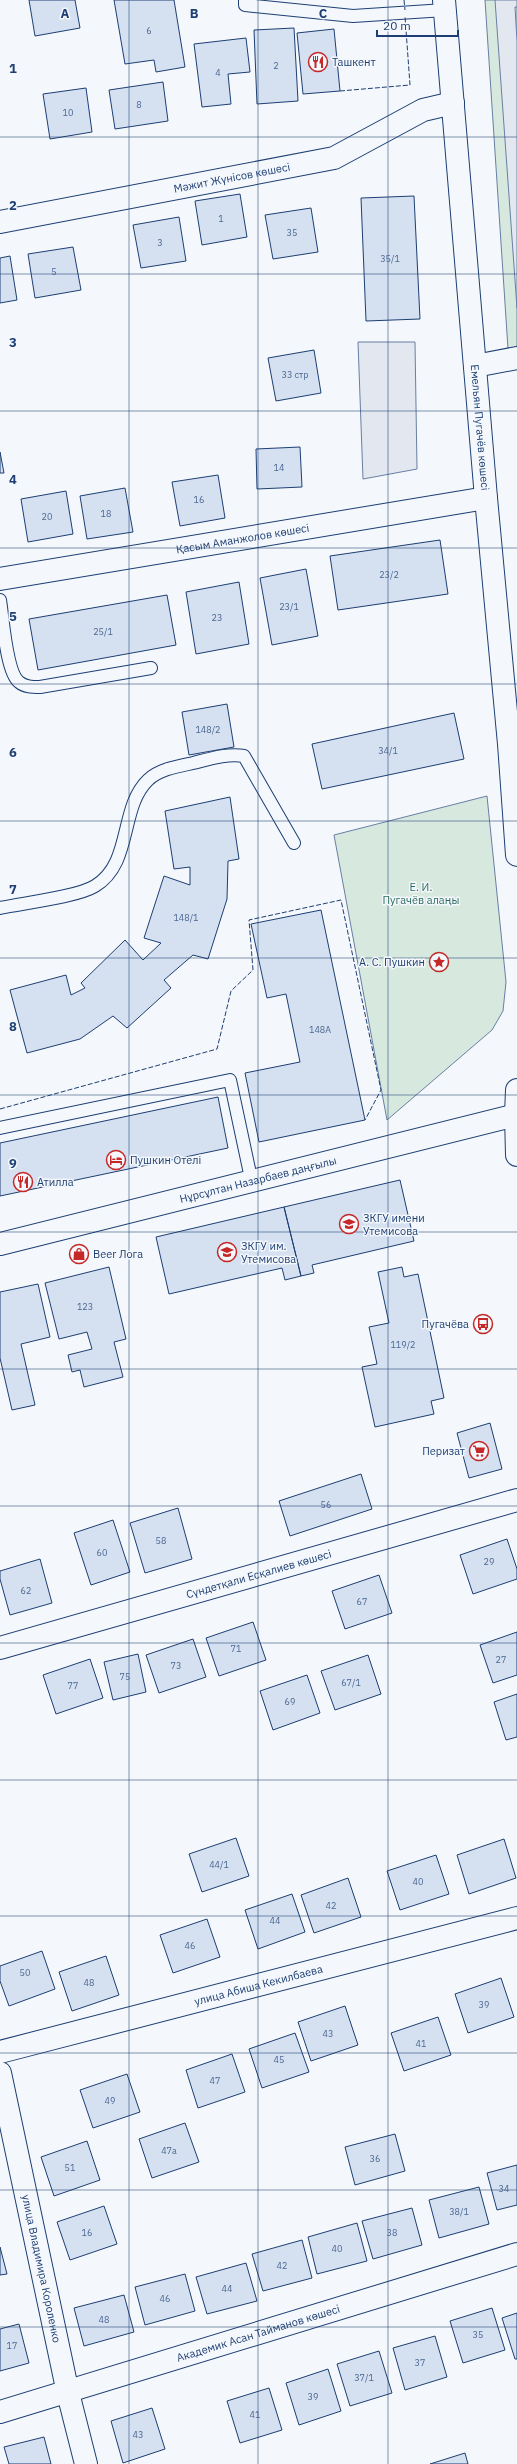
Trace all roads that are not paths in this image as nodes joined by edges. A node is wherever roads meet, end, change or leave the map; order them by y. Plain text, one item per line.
1 (245, 0) edge
2 (445, 5) edge
3 (453, 103) junction
4 (0, 222) edge
5 (517, 358) edge
6 (475, 366) junction
7 (486, 498) junction
8 (0, 578) edge
9 (0, 600) edge
10 (151, 668) dead end
11 (513, 743) edge
12 (294, 843) dead end
13 (517, 855) edge
14 (0, 908) edge
15 (517, 1090) edge
16 (517, 1115) edge
17 (0, 1128) edge
18 (517, 1154) edge
19 (252, 1183) junction
20 (0, 1244) edge
21 (517, 1500) edge
22 (0, 1648) edge
23 (517, 1918) edge
24 (0, 2052) edge
25 (0, 2073) edge
26 (517, 2254) edge
27 (68, 2393) junction
28 (0, 2412) edge
29 (86, 2464) edge

1 - 2 lane
2 - 3 street, Емельян Пугачёв көшесі
3 - 4 street, Мәжит Жүнісов көшесі
3 - 6 street, Емельян Пугачёв көшесі
5 - 6 street
6 - 7 street, Емельян Пугачёв көшесі
7 - 8 street, Қасым Аманжолов көшесі
7 - 11 street, Емельян Пугачёв көшесі
9 - 10 lane
11 - 13 street, Емельян Пугачёв көшесі
12 - 14 lane
15 - 16 street
16 - 18 street
16 - 19 street, Нұрсұлтан Назарбаев даңғылы
17 - 19 lane
19 - 20 street, Нұрсұлтан Назарбаев даңғылы
21 - 22 street, Сүндетқали Есқалиев көшесі
23 - 24 street, улица Абиша Кекилбаева
25 - 27 street, улица Владимира Короленко
26 - 27 street, Академик Асан Тайманов көшесі
27 - 28 street, Академик Асан Тайманов көшесі
27 - 29 street, улица Владимира Короленко

